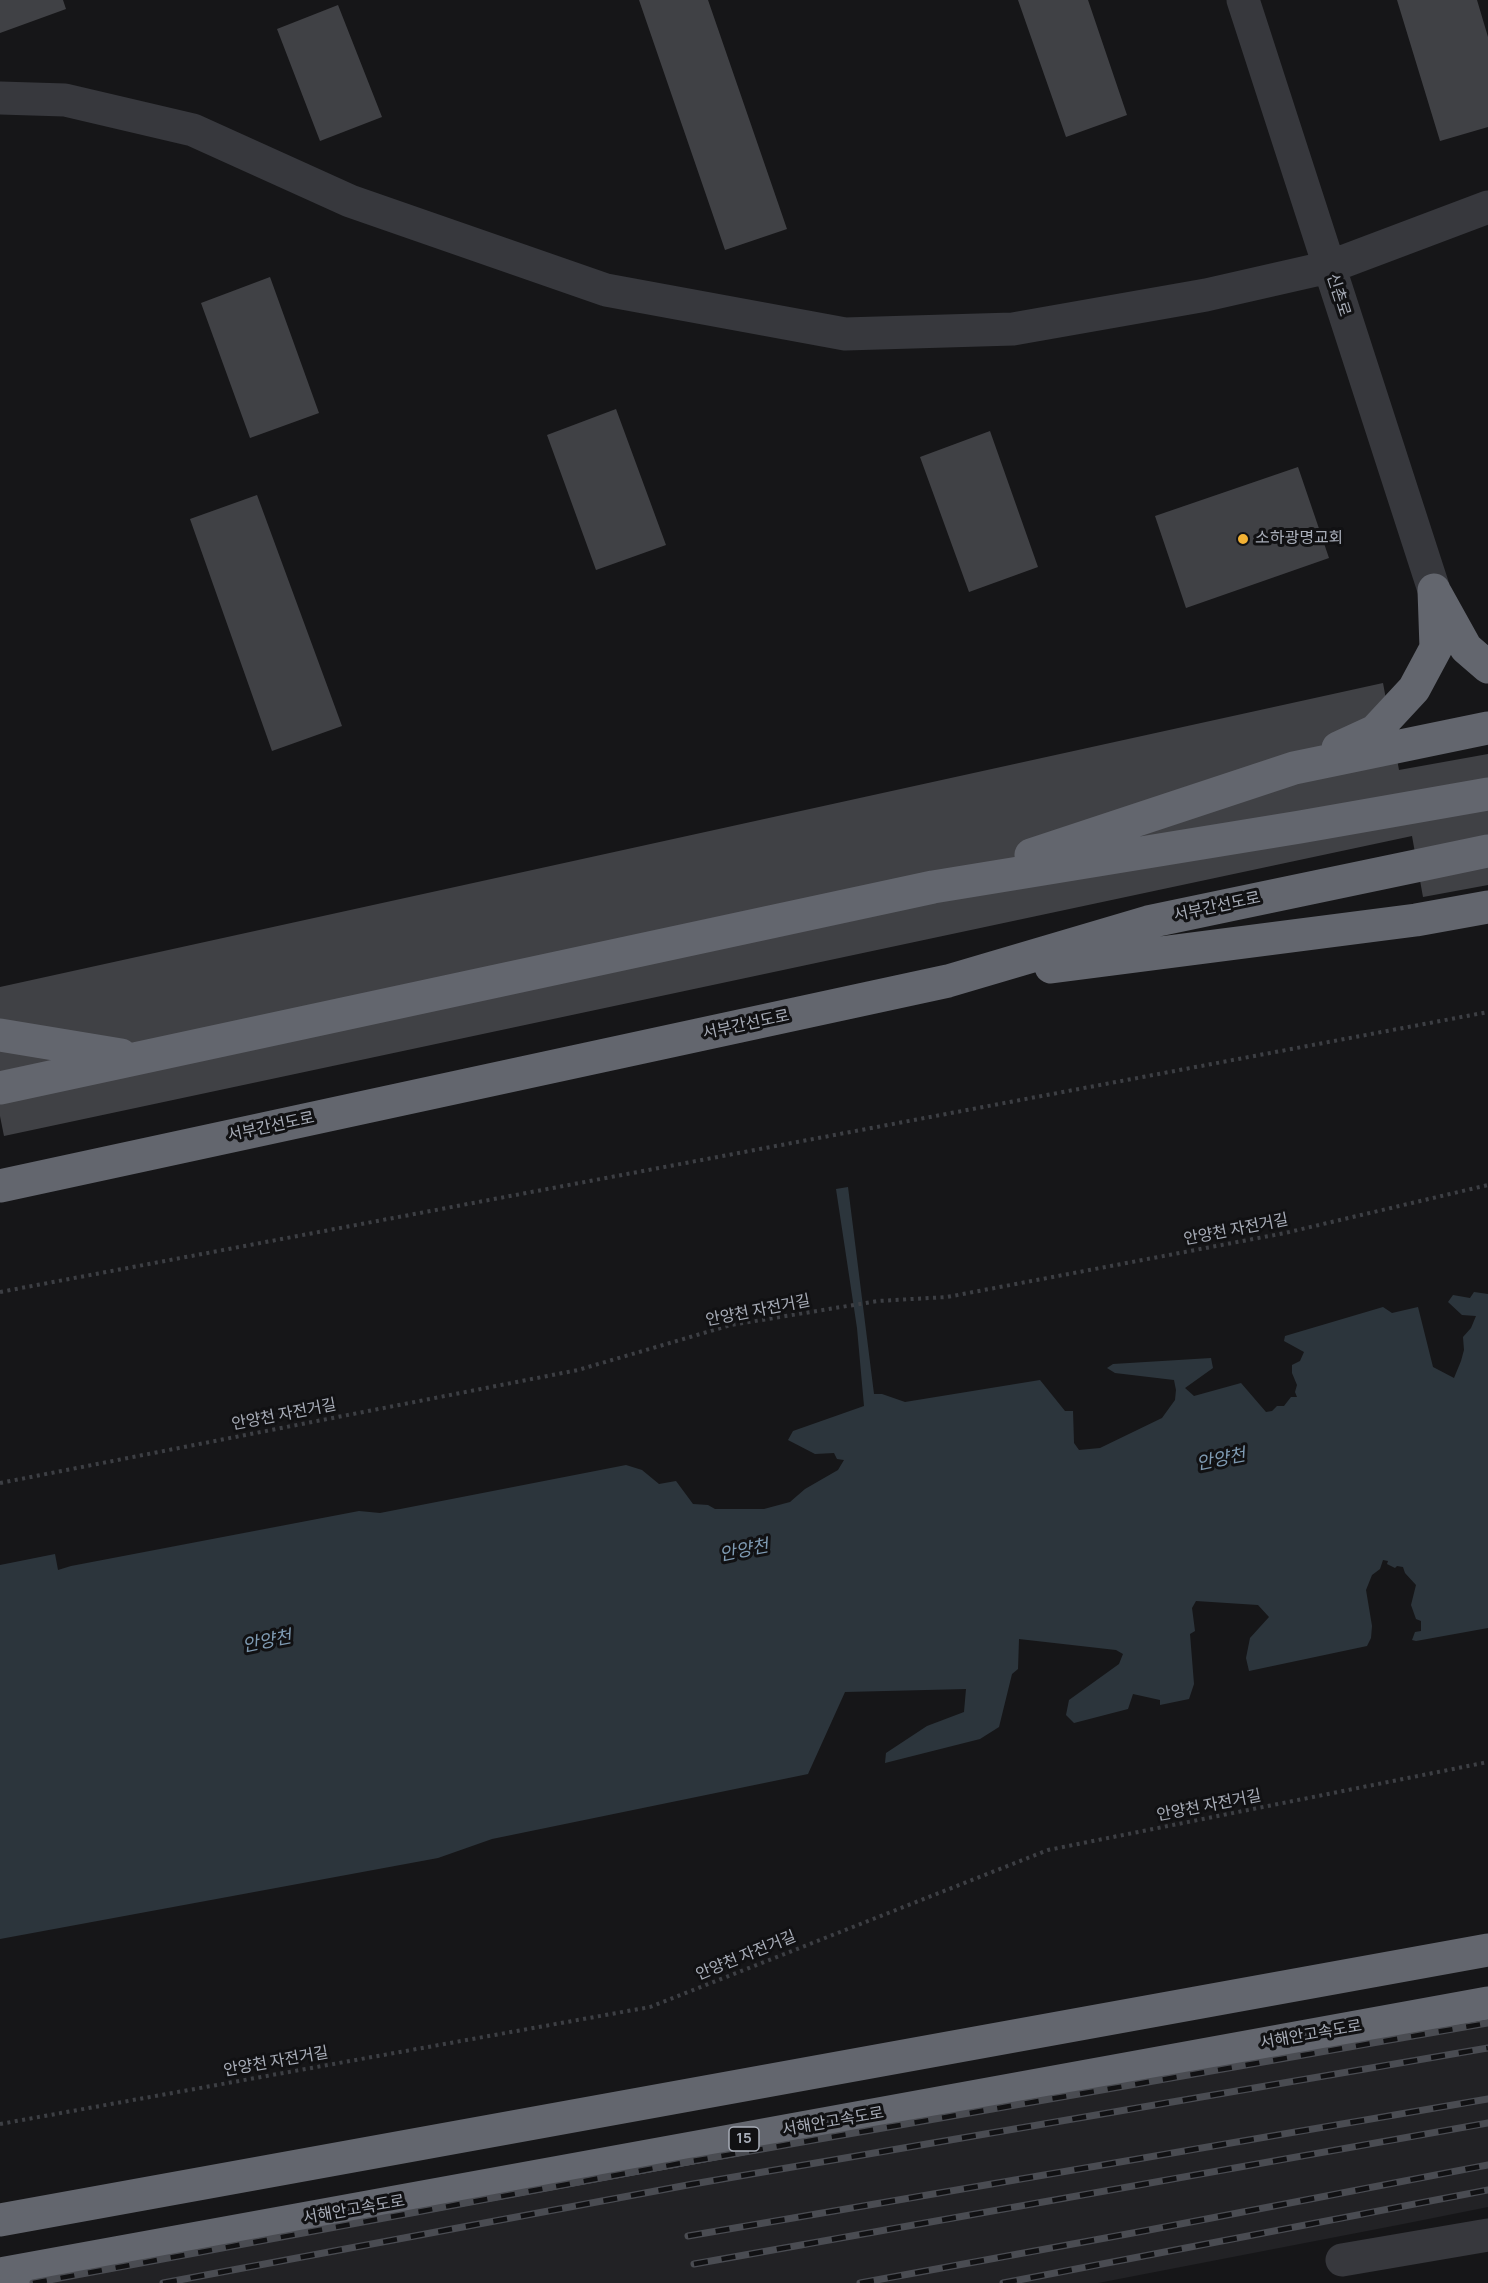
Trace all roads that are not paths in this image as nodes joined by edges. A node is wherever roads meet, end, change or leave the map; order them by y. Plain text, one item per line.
1 (1243, 0) edge
2 (0, 98) edge
3 (1488, 207) edge
4 (1329, 267) junction
5 (1434, 590) junction
6 (1488, 667) edge
7 (1488, 729) edge
8 (1294, 768) junction
9 (1488, 794) edge
10 (1488, 850) edge
11 (933, 887) junction
12 (1488, 907) edge
13 (948, 981) junction
14 (0, 1035) edge
15 (138, 1058) junction
16 (0, 1088) edge
17 (0, 1186) edge
18 (1488, 1950) edge
19 (1488, 2003) edge
20 (0, 2220) edge
21 (1488, 2235) edge
22 (1342, 2260) dead end
23 (0, 2274) edge

1 - 4 street, 신촌로
2 - 4 street
3 - 4 street
4 - 5 street, 신촌로
5 - 6 highway
5 - 8 highway
7 - 8 highway
8 - 11 highway
9 - 11 highway
10 - 13 highway, 서부간선도로
11 - 15 highway
12 - 13 highway
13 - 17 highway, 서부간선도로
14 - 15 highway
15 - 16 highway
18 - 20 highway
19 - 23 highway, 서해안고속도로 / 15
21 - 22 street

